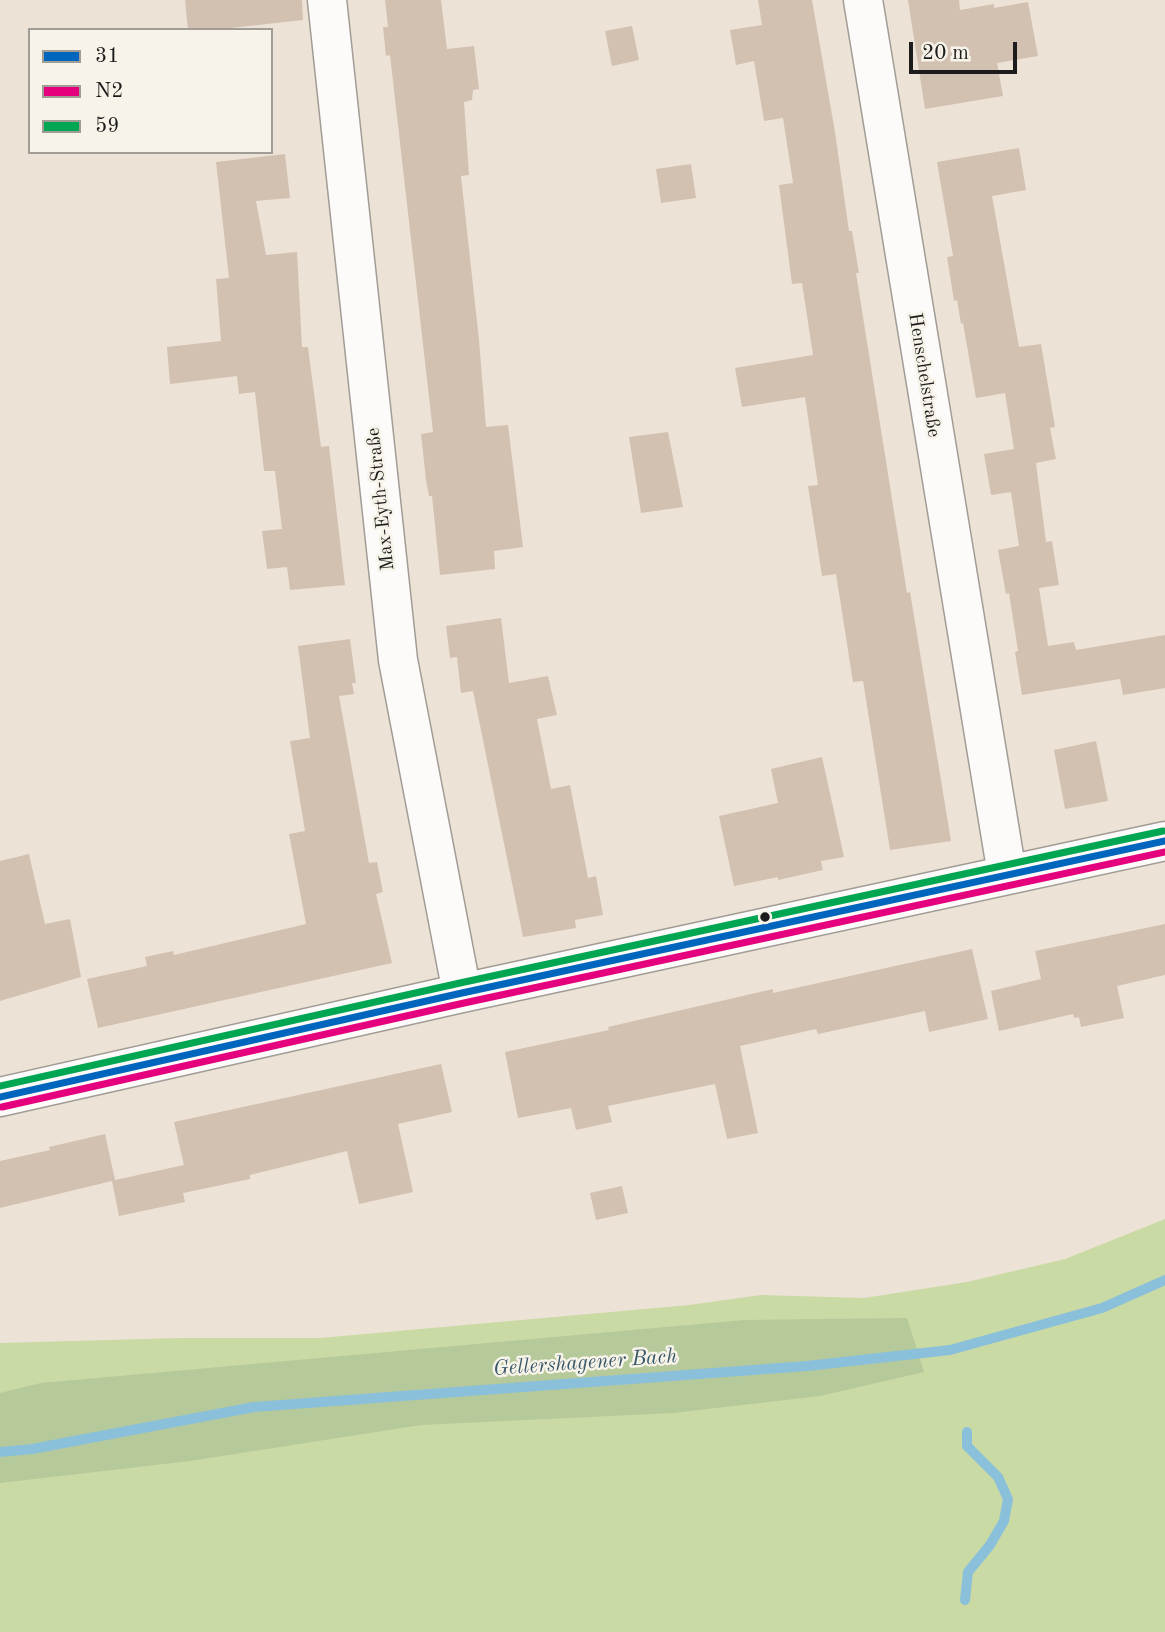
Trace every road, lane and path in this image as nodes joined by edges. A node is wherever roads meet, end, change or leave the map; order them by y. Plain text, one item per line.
1 (327, 0) edge
2 (863, 0) edge
3 (1165, 841) edge
4 (1007, 874) junction
5 (463, 993) junction
6 (0, 1097) edge

1 - 5 street, Max-Eyth-Straße
2 - 4 street, Henschelstraße
3 - 4 street
4 - 5 street
5 - 6 street

